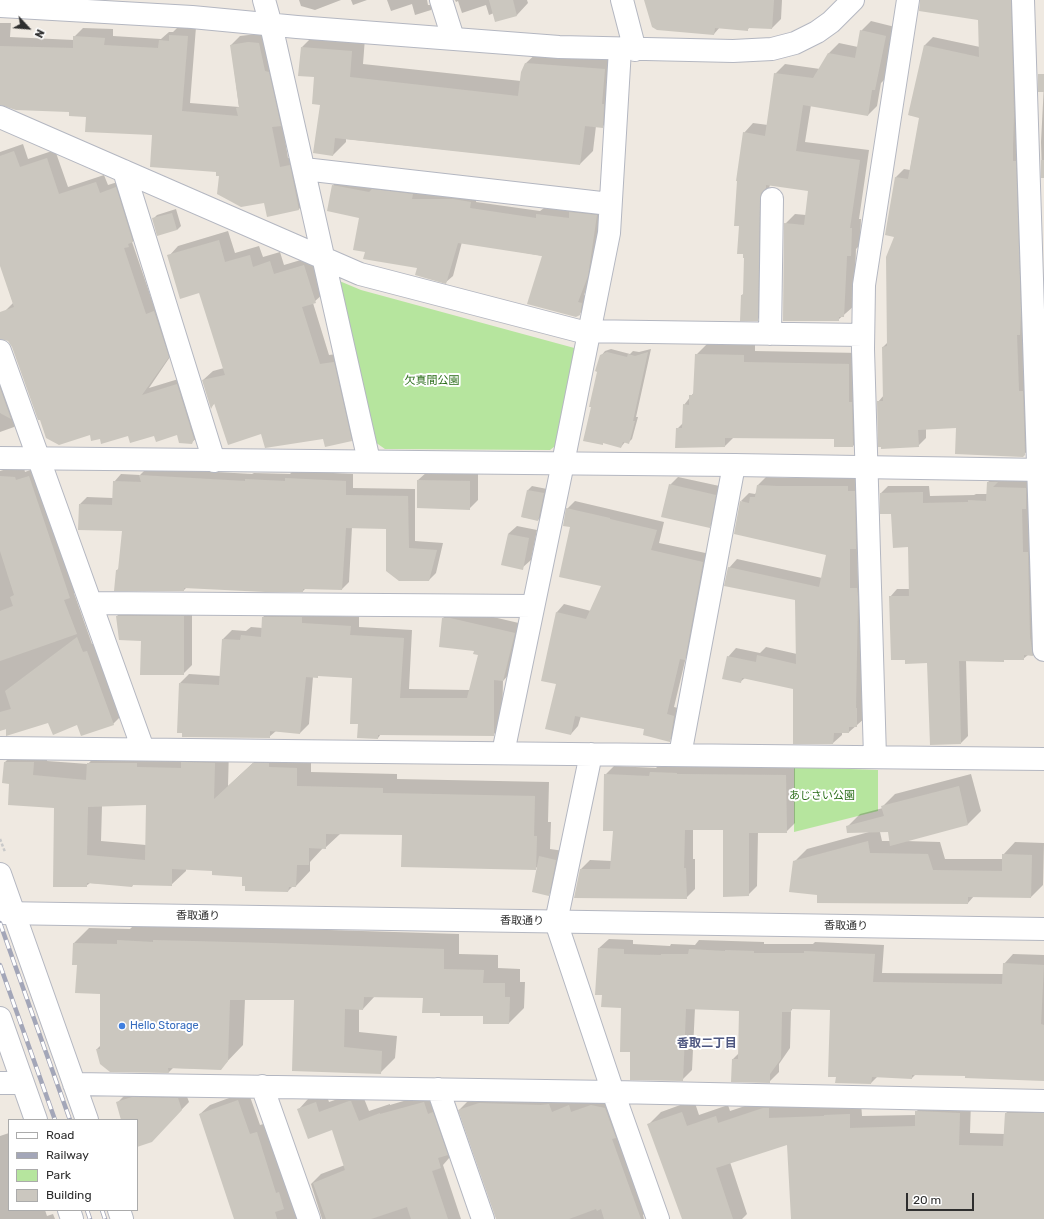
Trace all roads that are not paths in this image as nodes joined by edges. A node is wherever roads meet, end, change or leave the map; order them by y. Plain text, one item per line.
1 (264, 0) edge
2 (441, 0) edge
3 (622, 0) edge
4 (853, 0) edge
5 (908, 0) edge
6 (1023, 0) edge
7 (0, 6) edge
8 (271, 25) junction
9 (453, 38) junction
10 (628, 49) junction
11 (0, 117) edge
12 (304, 169) junction
13 (124, 171) junction
14 (772, 199) dead end
15 (610, 204) junction
16 (324, 258) junction
17 (590, 331) junction
18 (770, 334) junction
19 (863, 335) junction
20 (0, 351) edge
21 (0, 458) edge
22 (38, 459) junction
23 (214, 460) junction
24 (369, 461) junction
25 (563, 463) junction
26 (734, 465) junction
27 (866, 467) junction
28 (1041, 470) edge
29 (90, 603) junction
30 (533, 606) junction
31 (1044, 650) edge
32 (0, 748) edge
33 (143, 749) junction
34 (503, 753) junction
35 (591, 754) junction
36 (680, 755) junction
37 (876, 757) junction
38 (1044, 759) edge
39 (0, 874) edge
40 (7, 913) edge
41 (556, 922) junction
42 (1044, 929) edge
43 (0, 1018) edge
44 (0, 1082) edge
45 (23, 1083) junction
46 (74, 1084) junction
47 (262, 1086) junction
48 (438, 1089) junction
49 (613, 1092) junction
50 (1044, 1101) edge
51 (36, 1119) edge
52 (87, 1119) edge
53 (309, 1219) edge
54 (483, 1219) edge
55 (658, 1219) edge

1 - 8 street
2 - 9 street
3 - 10 street
4 - 10 street
5 - 19 street
6 - 28 street
7 - 8 street
8 - 9 street
8 - 12 street
9 - 10 street
10 - 15 street
11 - 13 street
12 - 15 street
12 - 16 street
13 - 16 street
13 - 23 street
14 - 18 street
15 - 17 street
16 - 17 street
16 - 24 street
17 - 18 street
17 - 25 street
18 - 19 street
19 - 27 street
20 - 22 street
21 - 22 street
22 - 23 street
22 - 29 street
23 - 24 street
24 - 25 street
25 - 26 street
25 - 30 street
26 - 27 street
26 - 36 street
27 - 28 street
27 - 37 street
28 - 31 street
29 - 30 street
29 - 33 street
30 - 34 street
32 - 33 street
33 - 34 street
34 - 35 street
35 - 36 street
35 - 41 street
36 - 37 street
37 - 38 street
39 - 40 street
40 - 41 street, 香取通り
40 - 46 street
41 - 42 street, 香取通り
41 - 49 street
43 - 45 street
44 - 45 street
45 - 51 street
46 - 47 street
46 - 52 street
47 - 48 street
47 - 53 street
48 - 49 street
48 - 54 street
49 - 50 street
49 - 55 street

